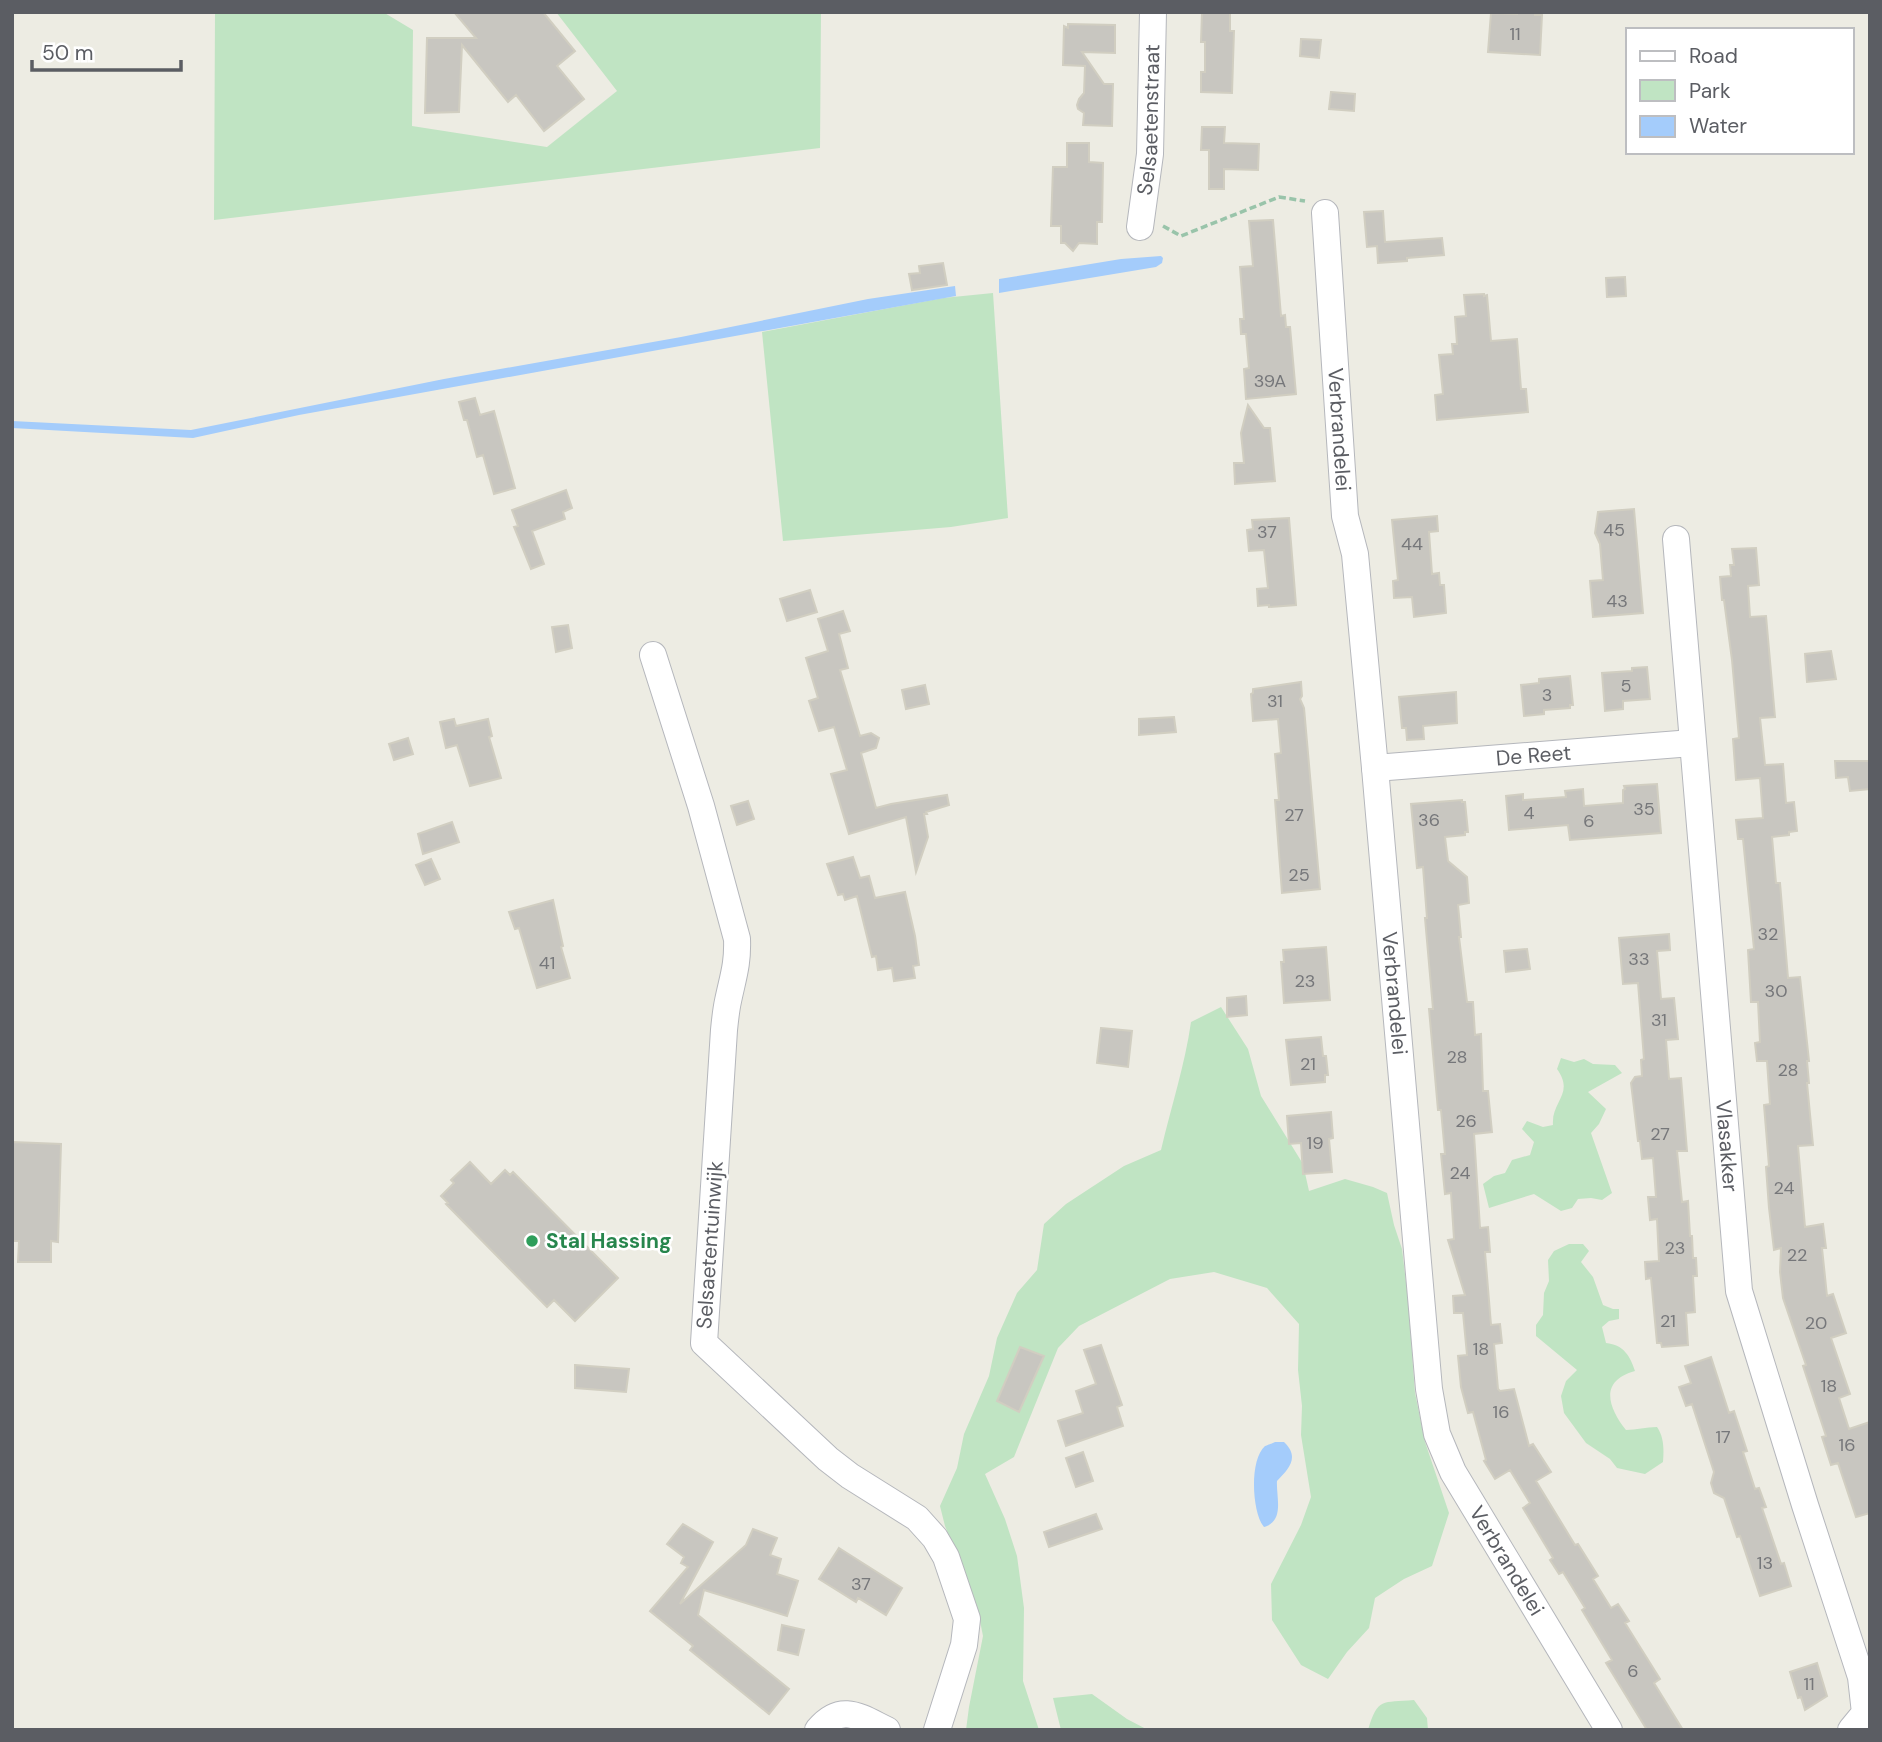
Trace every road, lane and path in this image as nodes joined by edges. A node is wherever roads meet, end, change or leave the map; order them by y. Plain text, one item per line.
1 (1153, 12) edge
2 (1325, 213) joint
3 (1140, 227) joint
4 (1676, 539) dead end
5 (653, 655) dead end
6 (1692, 743) junction
7 (1375, 768) junction
8 (818, 1730) edge
9 (887, 1730) edge
10 (937, 1730) edge
11 (1609, 1730) edge
12 (1851, 1730) edge

1 - 3 street, Selsaetenstraat
2 - 3 path
2 - 7 street, Verbrandelei
4 - 6 street, Vlasakker
5 - 10 street, Selsaetentuinwijk
6 - 7 street, De Reet
6 - 12 street, Vlasakker
7 - 11 street, Verbrandelei
8 - 9 street

